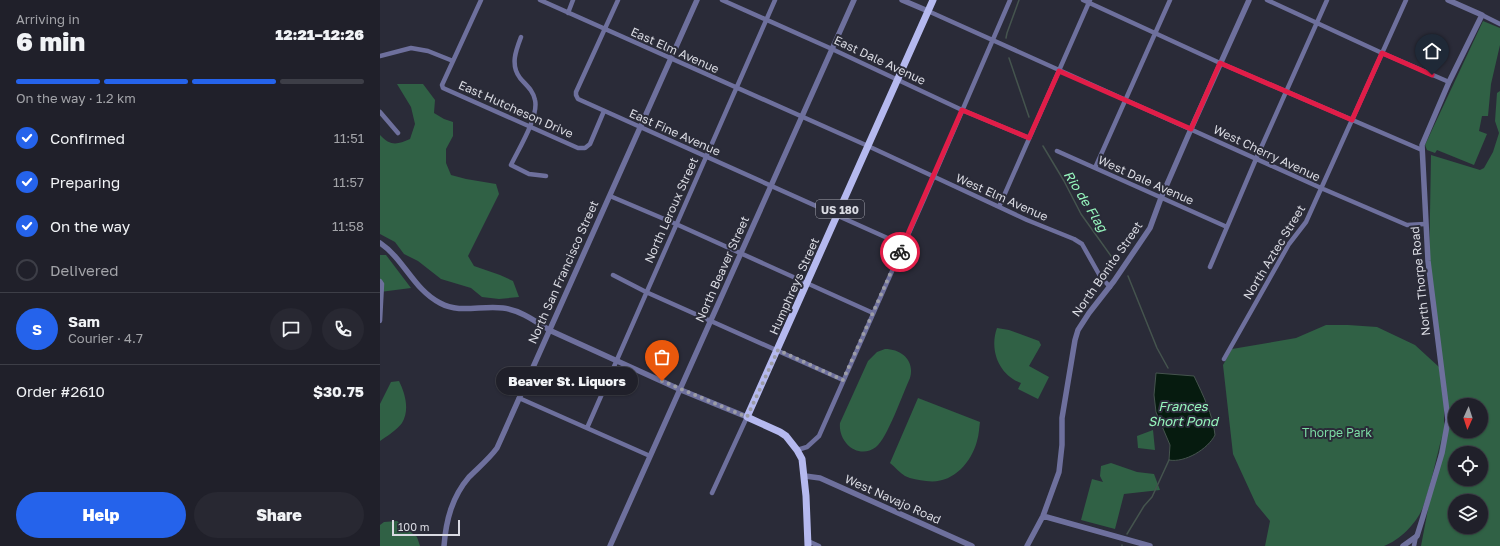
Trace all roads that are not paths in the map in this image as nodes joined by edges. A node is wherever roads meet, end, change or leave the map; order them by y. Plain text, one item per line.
1 (481, 0) edge
2 (540, 0) edge
3 (573, 0) edge
4 (618, 0) edge
5 (697, 0) edge
6 (722, 0) edge
7 (775, 0) edge
8 (854, 0) edge
9 (902, 0) edge
10 (933, 0) edge
11 (1010, 0) edge
12 (1083, 0) edge
13 (1170, 0) edge
14 (1249, 0) edge
15 (1267, 0) edge
16 (1327, 0) edge
17 (1406, 0) edge
18 (1448, 0) edge
19 (1089, 1) edge
20 (928, 11) junction
21 (568, 13) junction
22 (1482, 15) junction
23 (767, 20) junction
24 (1317, 23) junction
25 (1500, 24) edge
26 (605, 29) junction
27 (1155, 32) junction
28 (521, 37) dead end
29 (993, 41) junction
30 (832, 49) junction
31 (1382, 53) junction
32 (380, 56) edge
33 (670, 59) junction
34 (453, 61) junction
35 (1220, 63) junction
36 (1059, 71) junction
37 (898, 79) junction
38 (1449, 82) junction
39 (736, 88) junction
40 (1286, 91) junction
41 (1126, 100) junction
42 (962, 110) junction
43 (604, 111) junction
44 (380, 112) edge
45 (802, 117) junction
46 (1352, 120) junction
47 (530, 126) junction
48 (639, 128) junction
49 (1191, 129) junction
50 (398, 133) dead end
51 (1029, 138) junction
52 (868, 146) junction
53 (1422, 150) junction
54 (1056, 151) dead end
55 (706, 156) junction
56 (1256, 159) junction
57 (1095, 168) junction
58 (546, 176) dead end
59 (933, 177) junction
60 (772, 185) junction
61 (1321, 188) junction
62 (610, 196) junction
63 (1162, 198) junction
64 (999, 207) junction
65 (838, 214) junction
66 (676, 224) junction
67 (1426, 224) junction
68 (1227, 227) junction
69 (380, 243) edge
70 (903, 245) junction
71 (741, 254) junction
72 (1210, 267) dead end
73 (613, 275) dead end
74 (380, 280) edge
75 (807, 283) junction
76 (1110, 287) junction
77 (646, 292) junction
78 (873, 313) junction
79 (380, 320) edge
80 (711, 321) junction
81 (549, 330) junction
82 (778, 350) junction
83 (1224, 359) dead end
84 (616, 360) junction
85 (843, 380) junction
86 (681, 390) junction
87 (519, 398) junction
88 (747, 417) junction
89 (587, 428) junction
90 (797, 450) junction
91 (650, 456) junction
92 (805, 476) junction
93 (712, 493) dead end
94 (1043, 516) junction
95 (1417, 536) junction
96 (808, 543) edge
97 (444, 546) edge
98 (610, 546) edge
99 (819, 546) edge
100 (972, 546) edge
101 (1027, 546) edge
102 (1150, 546) edge
103 (1403, 546) edge
104 (1414, 546) edge

1 - 34 street
2 - 21 street, East Elm Avenue
3 - 21 street
4 - 26 street
5 - 33 street, North San Francisco Street
6 - 23 street, East Dale Avenue
7 - 23 street, North Leroux Street
8 - 30 street, North Beaver Street
9 - 20 street
10 - 20 main road, Humphreys Street / US 180
11 - 29 street
12 - 19 street
13 - 27 street
14 - 35 street, North Bonito Street
15 - 24 street
16 - 24 street
17 - 31 street, North Aztec Street
18 - 22 street
19 - 27 street
19 - 36 street
20 - 29 street, West Cherry Avenue
20 - 37 main road, Humphreys Street / US 180
21 - 26 street, East Elm Avenue
22 - 25 street
22 - 38 street, North Thorpe Road
23 - 30 street, East Dale Avenue
23 - 39 street, North Leroux Street
24 - 31 street
24 - 40 street
26 - 33 street, East Elm Avenue
26 - 43 street, East Fine Avenue
27 - 35 street
27 - 41 street
28 - 47 street
29 - 36 street, West Cherry Avenue
29 - 42 street
30 - 37 street, East Dale Avenue
30 - 45 street, North Beaver Street
31 - 38 street
31 - 46 street, North Aztec Street
32 - 34 street
33 - 39 street, East Elm Avenue
33 - 48 street, North San Francisco Street
34 - 47 street, East Hutcheson Drive
35 - 40 street
35 - 49 street, North Bonito Street
36 - 41 street, West Cherry Avenue
36 - 51 street
37 - 42 street, East Dale Avenue
37 - 52 main road, Humphreys Street / US 180
38 - 53 street, North Thorpe Road
39 - 45 street, East Elm Avenue
39 - 55 street, North Leroux Street
40 - 46 street
40 - 56 street
41 - 49 street, West Cherry Avenue
41 - 57 street
42 - 51 street, East Dale Avenue
42 - 59 street
43 - 47 street, East Hutcheson Drive
43 - 48 street, East Fine Avenue
44 - 50 street
45 - 52 street, West Elm Avenue
45 - 60 street, North Beaver Street
46 - 53 street
46 - 61 street, North Aztec Street
47 - 58 street
48 - 55 street, East Fine Avenue
48 - 62 street, North San Francisco Street
49 - 56 street, West Cherry Avenue
49 - 63 street, North Bonito Street
51 - 64 street
52 - 59 street, West Elm Avenue
52 - 65 main road, Humphreys Street / US 180
53 - 67 street, North Thorpe Road
54 - 57 street, West Dale Avenue
55 - 60 street, East Fine Avenue
55 - 66 street, North Leroux Street
56 - 61 street, West Cherry Avenue
56 - 68 street
57 - 63 street, West Dale Avenue
59 - 64 street, West Elm Avenue
59 - 70 street
60 - 65 street, East Fine Avenue
60 - 71 street, North Beaver Street
61 - 67 street, West Cherry Avenue
61 - 83 street, North Aztec Street
62 - 66 street
62 - 81 street, North San Francisco Street
63 - 68 street, West Dale Avenue
63 - 76 street, North Bonito Street
64 - 76 street, West Elm Avenue
65 - 70 street, East Fine Avenue
65 - 75 main road, Humphreys Street / US 180
66 - 71 street
66 - 77 street, North Leroux Street
67 - 95 street, North Thorpe Road
68 - 72 street
69 - 81 street
70 - 78 street
71 - 75 street
71 - 80 street, North Beaver Street
73 - 77 street
74 - 79 street
75 - 78 street
75 - 82 main road, Humphreys Street / US 180
76 - 94 street, North Bonito Street
77 - 80 street
77 - 84 street, North Leroux Street
78 - 85 street
80 - 82 street
80 - 86 street, North Beaver Street
81 - 84 street
81 - 87 street, North San Francisco Street
82 - 85 street
82 - 88 main road, Humphreys Street / US 180
84 - 86 street
84 - 89 street, North Leroux Street
85 - 90 street
86 - 88 street
86 - 91 street, North Beaver Street
87 - 89 street
87 - 97 street, North San Francisco Street
88 - 90 main road
88 - 93 street, Humphreys Street
89 - 91 street
90 - 92 main road
91 - 98 street, North Beaver Street
92 - 96 main road
92 - 100 street, West Navajo Road
94 - 101 street, North Bonito Street
94 - 102 street
95 - 103 street
95 - 104 street
96 - 99 street

